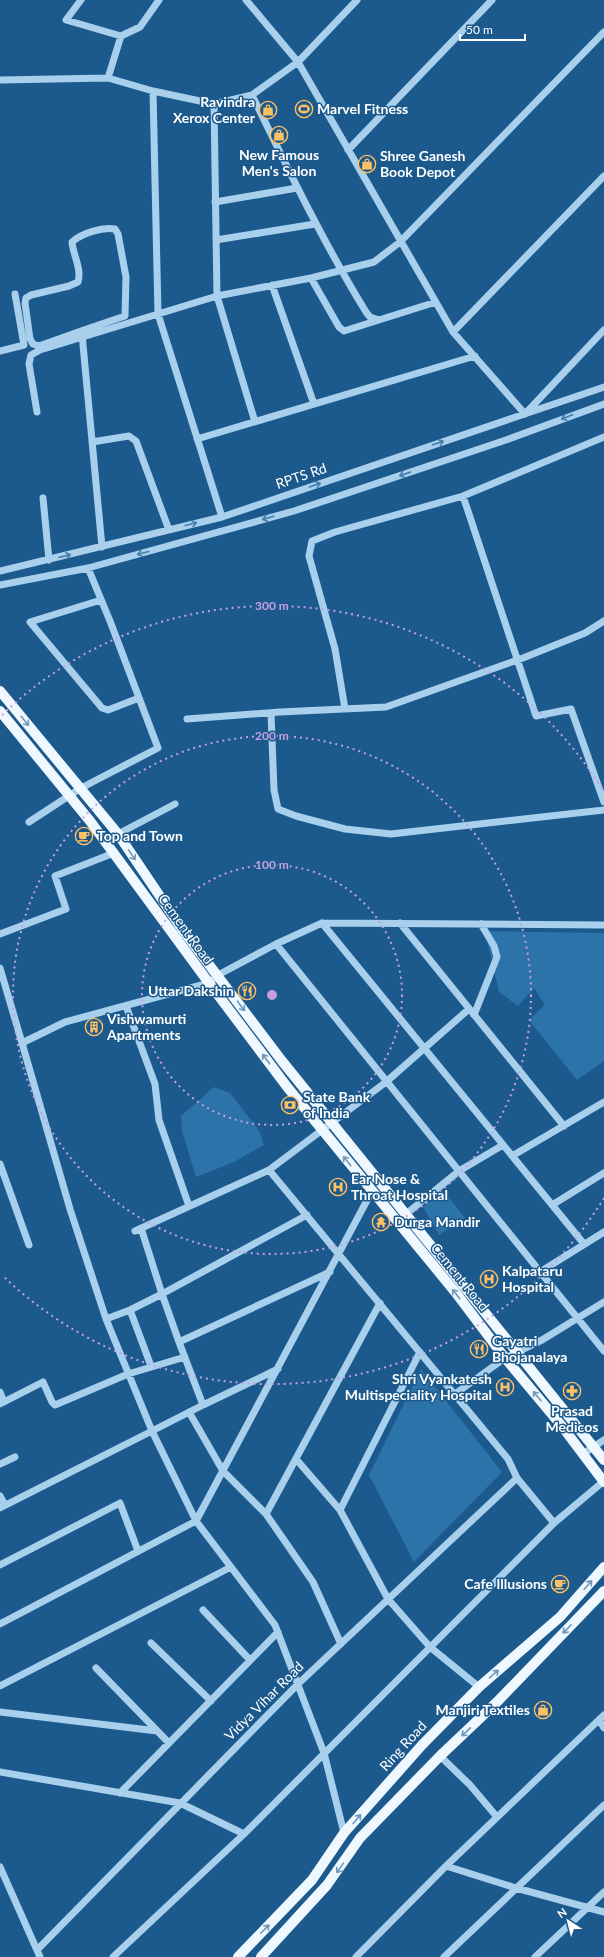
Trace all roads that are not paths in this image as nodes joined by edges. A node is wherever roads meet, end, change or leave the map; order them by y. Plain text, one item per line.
1 (81, 0) edge
2 (159, 0) edge
3 (246, 0) edge
4 (357, 0) edge
5 (492, 0) edge
6 (604, 32) edge
7 (121, 36) junction
8 (298, 62) junction
9 (108, 78) junction
10 (0, 80) edge
11 (153, 91) junction
12 (252, 95) junction
13 (214, 104) junction
14 (348, 150) junction
15 (604, 176) edge
16 (297, 188) junction
17 (215, 202) junction
18 (315, 224) junction
19 (216, 240) junction
20 (400, 242) junction
21 (342, 272) junction
22 (311, 278) junction
23 (272, 286) junction
24 (15, 294) dead end
25 (217, 296) junction
26 (436, 302) junction
27 (158, 314) junction
28 (378, 320) junction
29 (121, 321) junction
30 (604, 330) edge
31 (454, 332) junction
32 (81, 334) junction
33 (0, 351) edge
34 (476, 356) junction
35 (604, 387) edge
36 (314, 404) junction
37 (604, 404) edge
38 (37, 412) dead end
39 (525, 414) junction
40 (255, 422) junction
41 (604, 436) edge
42 (197, 439) junction
43 (92, 442) junction
44 (463, 496) junction
45 (43, 498) dead end
46 (222, 516) junction
47 (169, 530) junction
48 (102, 547) junction
49 (48, 560) junction
50 (88, 568) junction
51 (0, 571) edge
52 (0, 585) edge
53 (101, 600) junction
54 (604, 621) edge
55 (518, 660) junction
56 (0, 691) edge
57 (139, 698) junction
58 (345, 709) junction
59 (0, 711) edge
60 (271, 712) junction
61 (187, 719) dead end
62 (81, 788) junction
63 (69, 795) junction
64 (604, 802) edge
65 (176, 804) dead end
66 (604, 810) edge
67 (29, 822) dead end
68 (118, 834) junction
69 (114, 853) junction
70 (322, 923) junction
71 (400, 923) junction
72 (481, 924) junction
73 (604, 925) edge
74 (0, 934) edge
75 (276, 944) junction
76 (0, 968) edge
77 (218, 975) junction
78 (209, 984) junction
79 (126, 1006) junction
80 (472, 1012) junction
81 (22, 1043) junction
82 (424, 1048) junction
83 (386, 1082) junction
84 (604, 1102) edge
85 (333, 1123) junction
86 (564, 1126) junction
87 (322, 1130) junction
88 (503, 1145) junction
89 (512, 1156) junction
90 (0, 1164) edge
91 (269, 1170) junction
92 (459, 1171) junction
93 (604, 1173) edge
94 (372, 1191) junction
95 (552, 1205) junction
96 (189, 1206) junction
97 (406, 1214) junction
98 (307, 1215) junction
99 (604, 1232) edge
100 (584, 1244) junction
101 (29, 1246) dead end
102 (339, 1254) junction
103 (330, 1272) junction
104 (540, 1272) junction
105 (162, 1294) junction
106 (604, 1302) edge
107 (380, 1303) junction
108 (130, 1310) junction
109 (577, 1318) junction
110 (106, 1319) junction
111 (179, 1342) junction
112 (604, 1351) edge
113 (420, 1352) junction
114 (518, 1352) junction
115 (184, 1357) junction
116 (505, 1358) junction
117 (151, 1366) junction
118 (278, 1369) junction
119 (128, 1374) junction
120 (0, 1392) edge
121 (455, 1394) junction
122 (2, 1403) edge
123 (203, 1405) junction
124 (189, 1412) junction
125 (152, 1431) junction
126 (604, 1440) edge
127 (594, 1446) junction
128 (583, 1454) junction
129 (15, 1457) dead end
130 (296, 1459) junction
131 (604, 1460) edge
132 (0, 1464) edge
133 (223, 1471) junction
134 (516, 1478) junction
135 (604, 1481) edge
136 (0, 1496) edge
137 (2, 1507) edge
138 (340, 1510) junction
139 (266, 1514) junction
140 (196, 1520) junction
141 (554, 1523) junction
142 (138, 1551) junction
143 (0, 1565) edge
144 (231, 1567) junction
145 (604, 1567) edge
146 (604, 1591) edge
147 (388, 1599) junction
148 (203, 1610) dead end
149 (0, 1624) edge
150 (278, 1632) junction
151 (151, 1642) dead end
152 (341, 1644) junction
153 (430, 1647) junction
154 (250, 1660) junction
155 (96, 1668) dead end
156 (298, 1684) junction
157 (0, 1686) edge
158 (479, 1687) junction
159 (210, 1701) junction
160 (0, 1712) edge
161 (601, 1717) edge
162 (604, 1728) edge
163 (157, 1731) junction
164 (169, 1743) junction
165 (324, 1753) junction
166 (440, 1756) junction
167 (0, 1772) edge
168 (120, 1794) junction
169 (180, 1804) junction
170 (604, 1805) edge
171 (497, 1817) junction
172 (244, 1834) junction
173 (344, 1834) junction
174 (446, 1866) junction
175 (0, 1868) edge
176 (516, 1888) junction
177 (604, 1892) edge
178 (588, 1907) junction
179 (604, 1912) edge
180 (38, 1954) edge
181 (113, 1957) edge
182 (238, 1957) edge
183 (261, 1957) edge
184 (356, 1957) edge
185 (444, 1957) edge
186 (535, 1957) edge

1 - 7 street
2 - 7 street
3 - 8 street
4 - 8 street
5 - 14 street
6 - 20 street
7 - 9 street
8 - 12 street
8 - 14 street
9 - 10 street
9 - 11 street
11 - 13 street
11 - 27 street
12 - 13 street
12 - 16 street
13 - 17 street
14 - 20 street
15 - 31 street
16 - 17 street
16 - 18 street
17 - 19 street
18 - 19 street
18 - 21 street
19 - 25 street
20 - 21 street
20 - 26 street
21 - 22 street
21 - 28 street
22 - 23 street
22 - 28 street
23 - 25 street
23 - 36 street
24 - 33 street
25 - 27 street
25 - 40 street
26 - 28 street
26 - 31 street
27 - 29 street
27 - 42 street
29 - 32 street
29 - 32 street
30 - 39 street
31 - 34 street
32 - 38 street
32 - 43 street
32 - 48 street
34 - 36 street
34 - 39 street
35 - 39 street, RPTS Rd
36 - 40 street
37 -> 50 street
46 -> 39 street, RPTS Rd
40 - 42 street
41 - 44 street
42 - 46 street
43 - 47 street
43 - 48 street
44 - 55 street
44 - 58 street
45 - 49 street
47 -> 46 street, RPTS Rd
47 - 48 street, RPTS Rd
49 -> 48 street, RPTS Rd
49 - 51 street, RPTS Rd
50 - 52 street
50 - 53 street
53 - 57 street
53 - 57 street
54 - 55 street
55 - 58 street
55 - 64 street
56 -> 62 main road, Cement Road
57 - 62 street
58 - 60 street
59 - 63 main road, Cement Road
60 - 61 street
60 - 66 street
62 - 63 street
62 - 68 main road, Cement Road
63 - 67 street
63 - 69 main road, Cement Road
65 - 68 street
68 -> 77 main road, Cement Road
69 - 74 street
69 - 78 main road, Cement Road
70 - 71 street
70 - 75 street
70 - 82 street
71 - 72 street
71 - 80 street
72 - 73 street
72 - 80 street
75 - 77 street
75 - 83 street
76 - 81 street
77 - 78 street
77 -> 85 main road, Cement Road
78 - 79 street
87 -> 78 main road, Cement Road
79 - 81 street
79 - 96 street
80 - 82 street
80 - 86 street
81 - 110 street
82 - 83 street
82 - 88 street
83 - 85 street
83 - 92 street
84 - 86 street
85 - 87 street
85 - 97 main road, Cement Road
86 - 89 street
87 - 91 street
94 -> 87 main road, Cement Road
88 - 89 street
88 - 92 street
89 - 95 street
90 - 101 street
91 - 96 street
91 - 98 street
92 - 97 street
92 - 104 street
93 - 95 street
94 - 102 street
116 -> 94 main road, Cement Road
95 - 100 street
96 - 105 street
97 - 114 main road, Cement Road
98 - 102 street
98 - 105 street
99 - 100 street
100 - 104 street
102 - 103 street
102 - 107 street
103 - 111 street
103 - 118 street
104 - 109 street
105 - 108 street
105 - 111 street
106 - 109 street
107 - 113 street
107 - 130 street
108 - 110 street
108 - 117 street
109 - 112 street
109 - 114 street
110 - 119 street
111 - 115 street
113 - 121 street
113 - 138 street
114 - 116 street
114 - 127 main road, Cement Road
115 - 117 street
115 - 123 street
116 - 121 street
128 -> 116 main road, Cement Road
117 - 119 street
118 - 123 street
118 - 133 street
119 - 122 street
119 - 125 street
120 - 122 street
121 - 134 street
123 - 124 street
124 - 125 street
124 - 133 street
125 - 137 street
125 - 140 street
126 - 127 street
127 - 128 street
127 - 131 main road, Cement Road
128 - 135 main road, Cement Road
129 - 132 street
130 - 138 street
130 - 139 street
133 - 139 street
133 - 140 street
134 - 141 street
134 - 147 street, Vidya Vihar Road
135 - 141 street
136 - 137 street
138 - 147 street
139 - 152 street
140 - 142 street
140 - 144 street
141 - 153 street
142 - 143 street
142 - 149 street
144 - 150 street
144 - 157 street
158 -> 145 main road, Ring Road
146 -> 166 main road
147 - 152 street, Vidya Vihar Road
147 - 153 street
148 - 154 street
150 - 154 street
150 - 156 street
151 - 159 street
152 - 156 street, Vidya Vihar Road
153 - 158 street
153 - 165 street
154 - 159 street
155 - 163 street
156 - 165 street
156 - 169 street, Vidya Vihar Road
173 -> 158 main road, Ring Road
159 - 164 street
160 - 163 street
161 - 162 street
161 - 171 street
163 - 164 street
164 - 168 street
165 - 172 street
165 - 173 street
166 - 171 street
166 -> 183 main road
167 - 168 street
168 - 169 street
169 - 172 street
169 - 180 street, Vidya Vihar Road
170 - 176 street
171 - 174 street
172 - 181 street
182 -> 173 main road, Ring Road
174 - 176 street
174 - 184 street
175 - 180 street
176 - 178 street
176 - 185 street
177 - 178 street
178 - 179 street
178 - 186 street

